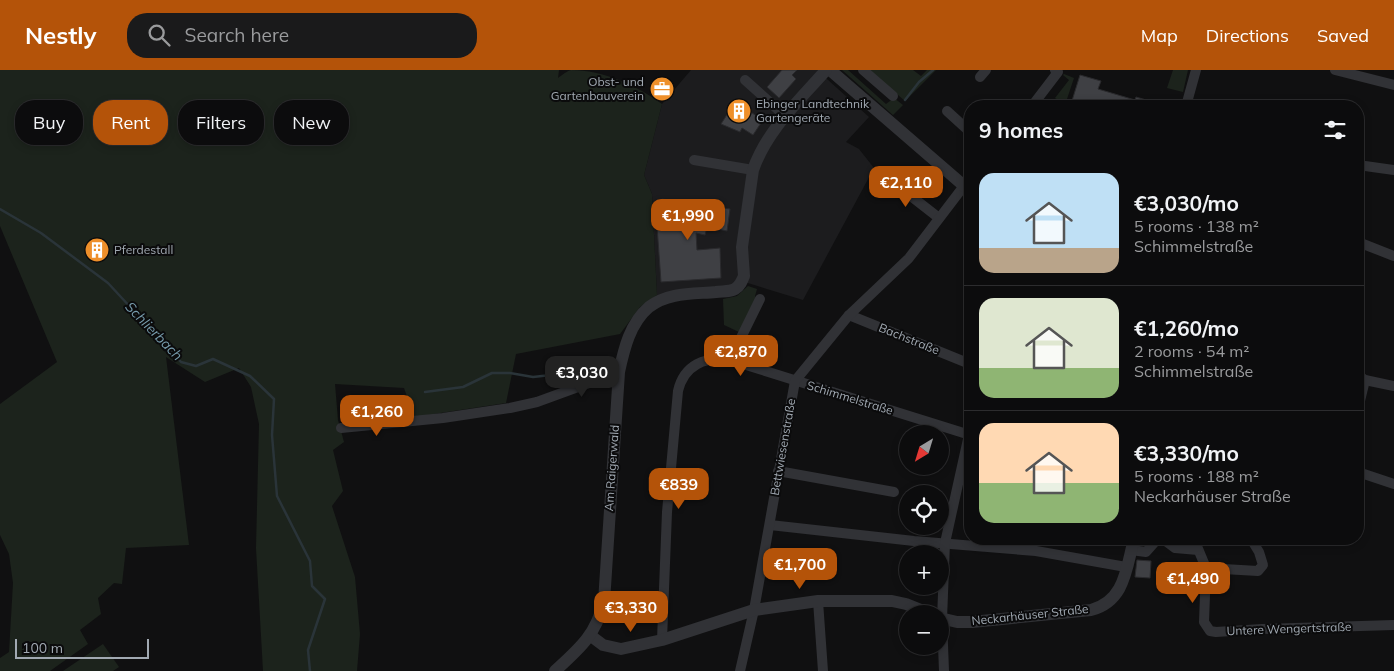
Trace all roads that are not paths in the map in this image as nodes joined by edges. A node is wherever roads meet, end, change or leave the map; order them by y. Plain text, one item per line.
1 (826, 70) edge
2 (830, 70) edge
3 (864, 70) edge
4 (1055, 70) edge
5 (1196, 70) edge
6 (1335, 70) edge
7 (745, 80) dead end
8 (1394, 85) edge
9 (893, 96) dead end
10 (1037, 100) edge
11 (1188, 100) edge
12 (947, 111) dead end
13 (785, 116) junction
14 (964, 127) edge
15 (694, 160) dead end
16 (1364, 165) edge
17 (753, 170) junction
18 (1394, 170) edge
19 (889, 179) dead end
20 (964, 182) edge
21 (964, 190) edge
22 (939, 218) junction
23 (1364, 244) edge
24 (1394, 256) edge
25 (760, 299) dead end
26 (849, 315) junction
27 (730, 360) junction
28 (964, 362) edge
29 (619, 372) junction
30 (1364, 378) edge
31 (795, 381) junction
32 (1394, 386) edge
33 (341, 428) dead end
34 (964, 432) edge
35 (964, 456) edge
36 (778, 471) junction
37 (1364, 474) edge
38 (1394, 484) edge
39 (894, 492) dead end
40 (770, 525) junction
41 (945, 543) junction
42 (964, 545) edge
43 (968, 545) edge
44 (1132, 545) edge
45 (1134, 545) edge
46 (1150, 545) edge
47 (1172, 545) edge
48 (1196, 545) edge
49 (1254, 545) edge
50 (1198, 550) junction
51 (1126, 567) junction
52 (1206, 568) junction
53 (818, 601) junction
54 (908, 605) edge
55 (939, 605) edge
56 (754, 610) junction
57 (949, 620) edge
58 (1394, 625) edge
59 (591, 636) junction
60 (662, 640) junction
61 (942, 655) edge
62 (555, 671) edge
63 (740, 671) edge
64 (823, 671) edge
65 (944, 671) edge

1 - 13 street, Am Raigerwald
2 - 20 street
3 - 9 street
4 - 10 street
5 - 11 street
6 - 8 street
7 - 13 street
12 - 14 street
13 - 17 street, Am Raigerwald
15 - 17 street
16 - 18 street
17 - 29 street, Am Raigerwald
19 - 22 street
21 - 22 street, Bettwiesenstraße
22 - 26 street, Bettwiesenstraße
23 - 24 street
25 - 27 street
26 - 28 street, Bachstraße
26 - 31 street, Bettwiesenstraße
27 - 31 street, Schimmelstraße
27 - 60 street, Schimmelstraße
29 - 33 street
29 - 59 street, Am Raigerwald
30 - 32 street
31 - 34 street, Schimmelstraße
31 - 36 street, Bettwiesenstraße
35 - 41 street
36 - 39 street
36 - 40 street, Bettwiesenstraße
37 - 38 street
40 - 41 street
40 - 56 street, Bettwiesenstraße
41 - 42 street
41 - 55 street
43 - 51 street
44 - 51 street, Neckarhäuser Straße
45 - 46 street
47 - 50 street
48 - 50 street, Untere Wengertstraße
49 - 52 street
50 - 52 street, Untere Wengertstraße
51 - 57 street, Neckarhäuser Straße
52 - 58 street, Untere Wengertstraße
53 - 54 street, Neckarhäuser Straße
53 - 56 street, Neckarhäuser Straße
53 - 64 street
56 - 60 street, Neckarhäuser Straße
56 - 63 street, Bettwiesenstraße
59 - 60 street, Neckarhäuser Straße
59 - 62 street
61 - 65 street

